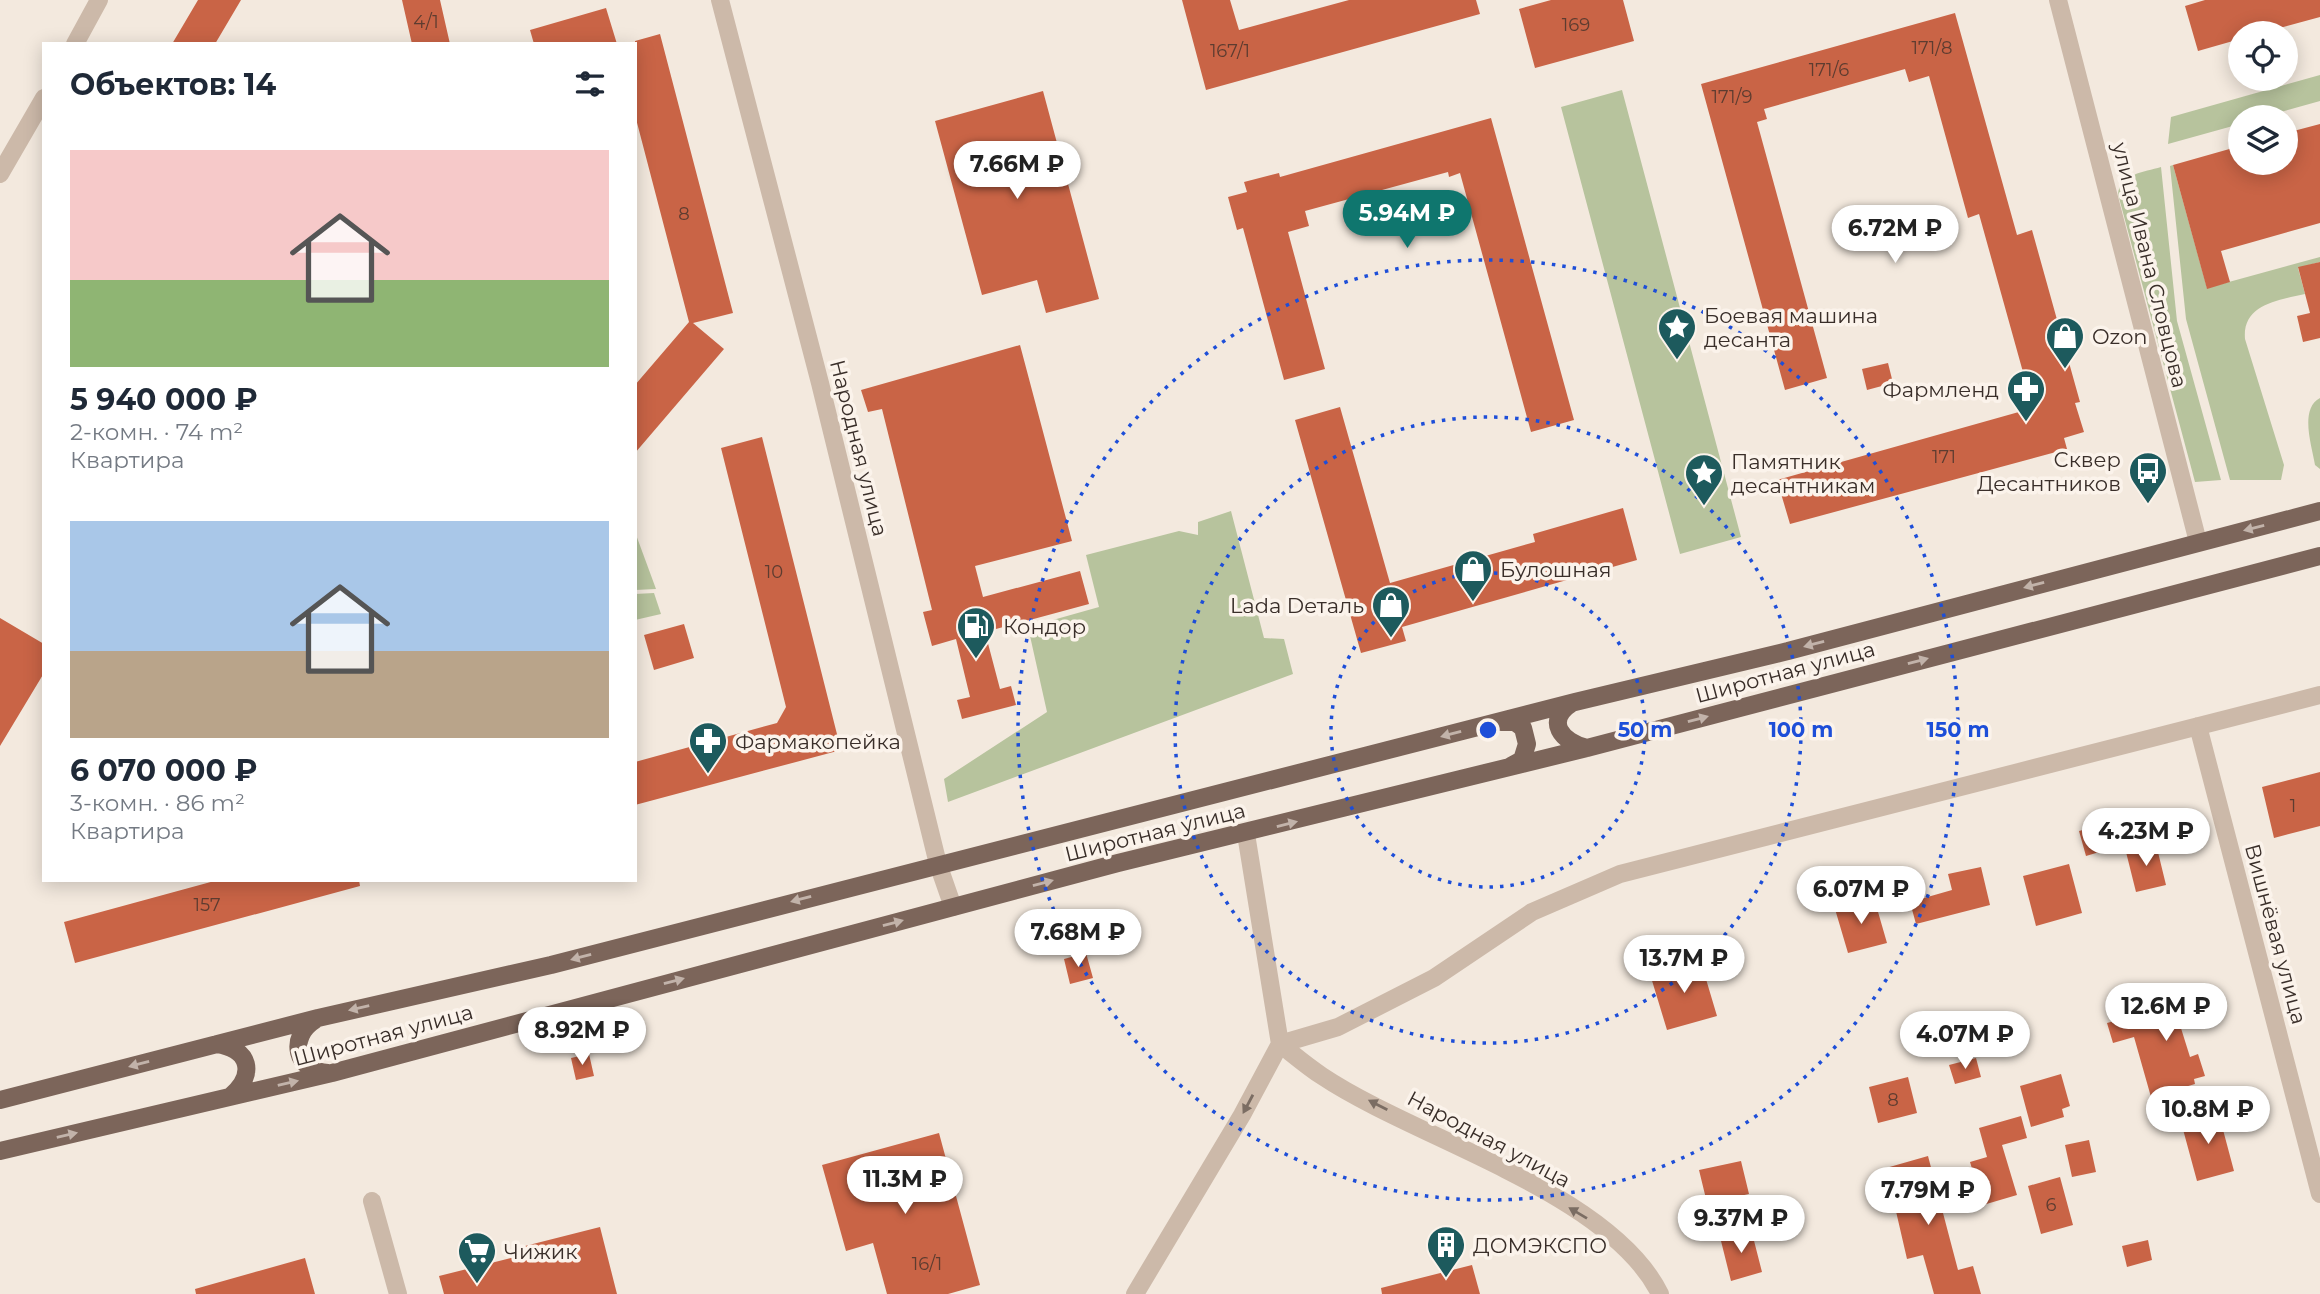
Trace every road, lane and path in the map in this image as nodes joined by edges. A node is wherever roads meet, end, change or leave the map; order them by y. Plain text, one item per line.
1 (99, 0) edge
2 (720, 0) edge
3 (2058, 0) edge
4 (76, 42) edge
5 (42, 101) edge
6 (0, 174) edge
7 (2320, 511) edge
8 (2198, 542) junction
9 (2320, 556) edge
10 (2320, 695) edge
11 (1575, 702) junction
12 (1497, 722) junction
13 (2198, 726) junction
14 (1587, 748) junction
15 (1508, 768) junction
16 (1246, 834) junction
17 (938, 864) junction
18 (953, 907) junction
19 (317, 1018) junction
20 (217, 1044) junction
21 (1280, 1044) junction
22 (332, 1073) junction
23 (231, 1096) junction
24 (0, 1100) edge
25 (0, 1151) edge
26 (2320, 1194) edge
27 (372, 1200) dead end
28 (398, 1294) edge
29 (1135, 1294) edge
30 (1660, 1294) edge

1 - 4 street
2 - 17 street, Народная улица
3 - 8 street, улица Ивана Словцова
5 - 6 street
7 -> 8 main road, Широтная улица
8 -> 11 main road, Широтная улица
14 -> 9 main road, Широтная улица
10 - 13 street
11 - 12 main road, Широтная улица
11 - 14 main road
12 - 15 main road
12 -> 17 main road, Широтная улица
13 - 21 street
13 - 26 street, Вишнёвая улица
14 - 15 main road, Широтная улица
16 -> 15 main road, Широтная улица
18 -> 16 main road, Широтная улица
16 - 21 street
17 - 18 street, Народная улица
17 -> 19 main road, Широтная улица
22 -> 18 main road, Широтная улица
19 - 20 main road, Широтная улица
19 - 22 main road
20 - 23 main road
20 -> 24 main road, Широтная улица
21 -> 29 street
30 -> 21 street, Народная улица
23 -> 22 main road, Широтная улица
25 -> 23 main road, Широтная улица
27 - 28 street

